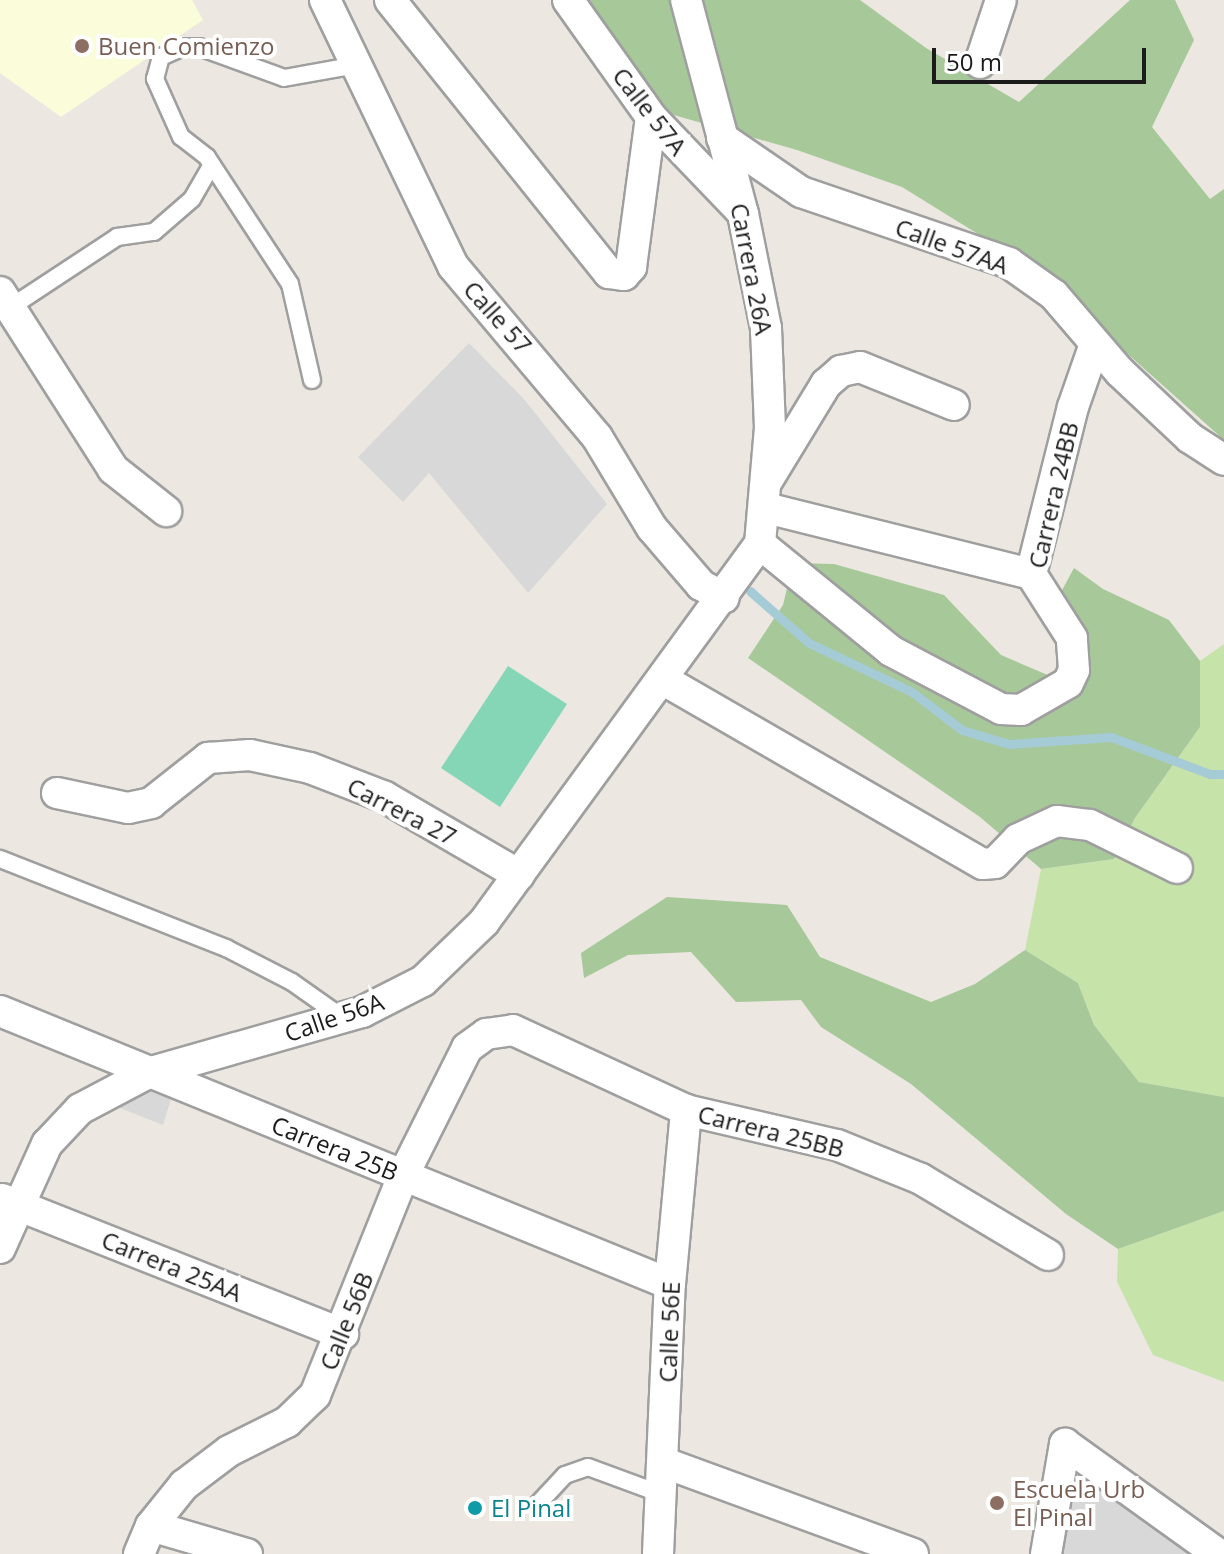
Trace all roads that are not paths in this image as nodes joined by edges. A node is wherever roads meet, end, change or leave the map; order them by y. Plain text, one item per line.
1 (325, 0) edge
2 (390, 0) edge
3 (568, 0) edge
4 (686, 0) edge
5 (1001, 0) edge
6 (980, 63) dead end
7 (356, 65) junction
8 (651, 117) junction
9 (722, 138) junction
10 (212, 165) junction
11 (743, 214) junction
12 (5, 299) edge
13 (1095, 344) junction
14 (312, 380) dead end
15 (954, 405) dead end
16 (1224, 460) edge
17 (766, 495) junction
18 (166, 511) dead end
19 (760, 544) junction
20 (1031, 574) junction
21 (724, 598) junction
22 (662, 679) junction
23 (57, 793) dead end
24 (0, 859) edge
25 (1177, 868) dead end
26 (519, 875) junction
27 (0, 1011) edge
28 (343, 1018) junction
29 (486, 1034) joint
30 (148, 1073) junction
31 (686, 1110) junction
32 (403, 1176) junction
33 (9, 1202) edge
34 (0, 1248) edge
35 (1048, 1255) dead end
36 (670, 1284) junction
37 (343, 1334) junction
38 (665, 1463) junction
39 (661, 1494) junction
40 (537, 1505) dead end
41 (151, 1526) junction
42 (139, 1554) edge
43 (247, 1554) edge
44 (658, 1554) edge
45 (913, 1554) edge
46 (1046, 1554) edge
47 (1218, 1554) edge

1 - 7 street, Calle 57
2 - 8 street
3 - 8 street, Calle 57A
4 - 9 street, Carrera 26A
5 - 6 street
7 - 10 lane
7 - 21 street, Calle 57
8 - 11 street, Calle 57A
9 - 11 street, Carrera 26A
9 - 13 street, Calle 57AA
10 - 12 lane
10 - 14 lane
11 - 17 street, Carrera 26A
12 - 18 street
13 - 16 street, Calle 57AA
13 - 20 street, Carrera 24BB
15 - 17 street
17 - 19 street, Carrera 26A
17 - 20 street
19 - 20 street, Carrera 24BB
19 - 21 street, Carrera 26A
21 - 22 street, Calle 56A
22 - 25 street
22 - 26 street, Calle 56A
23 - 26 street, Carrera 27
24 - 28 lane
26 - 28 street, Calle 56A
27 - 30 street, Carrera 25B
28 - 30 street, Calle 56A
29 - 31 street, Carrera 25BB
29 - 32 street, Calle 56B
30 - 32 street, Carrera 25B
30 - 33 street, Calle 56A
31 - 35 street, Carrera 25BB
31 - 36 street, Calle 56E
32 - 36 street, Carrera 25B
32 - 37 street, Calle 56B
33 - 34 street, Calle 56A
33 - 37 street, Carrera 25AA
36 - 38 street, Calle 56E
37 - 41 street, Calle 56B
38 - 39 street, Calle 56E
38 - 45 street
39 - 40 lane
39 - 44 street, Calle 56E
41 - 42 street, Calle 56B
41 - 43 street
46 - 47 street

